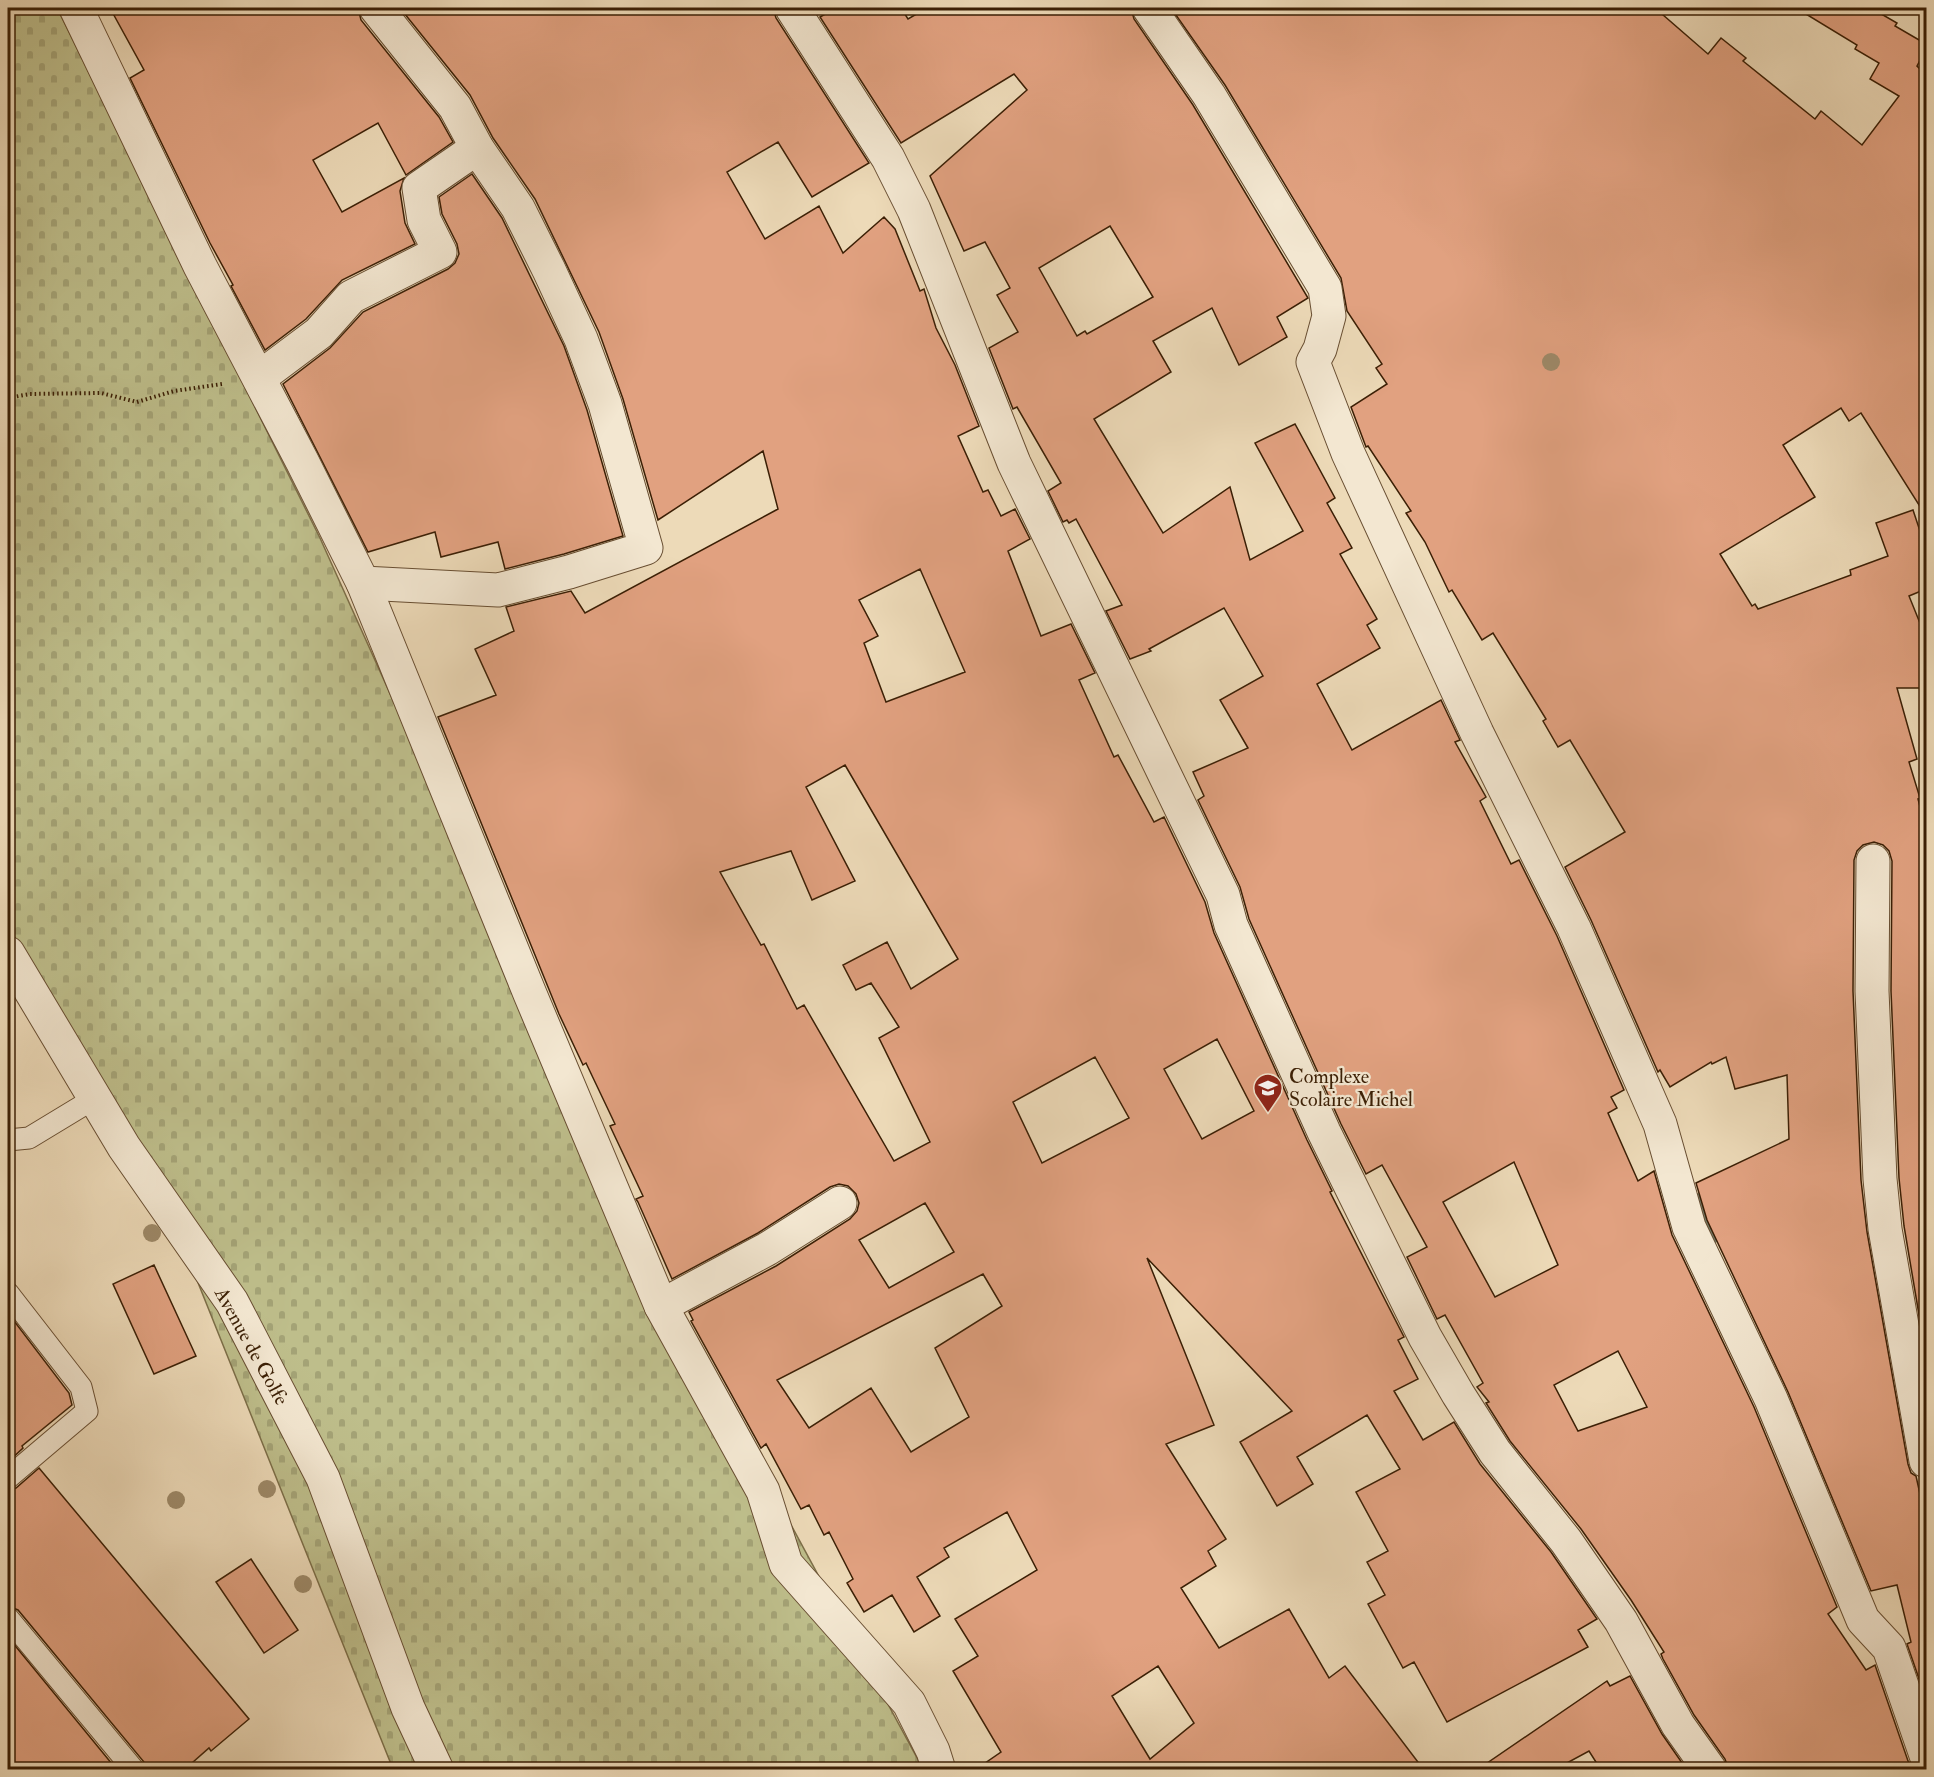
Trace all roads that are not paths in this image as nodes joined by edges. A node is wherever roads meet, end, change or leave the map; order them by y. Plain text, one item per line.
1 (76, 8) edge
2 (376, 8) edge
3 (792, 8) edge
4 (1149, 8) edge
5 (477, 147) junction
6 (259, 378) junction
7 (363, 583) junction
8 (1873, 861) dead end
9 (8, 953) edge
10 (95, 1098) junction
11 (8, 1140) edge
12 (840, 1203) dead end
13 (8, 1293) edge
14 (661, 1306) junction
15 (1926, 1461) edge
16 (8, 1478) edge
17 (8, 1618) edge
18 (1926, 1755) edge
19 (134, 1770) edge
20 (437, 1770) edge
21 (939, 1770) edge
22 (1710, 1770) edge

1 - 6 street
2 - 5 street
3 - 22 street
4 - 18 street
5 - 6 street
5 - 7 street
6 - 7 street
7 - 14 street
8 - 15 street
9 - 10 street, Avenue de Golfe
10 - 11 lane
10 - 20 street, Avenue de Golfe
12 - 14 street
13 - 16 lane
14 - 21 street
17 - 19 lane

